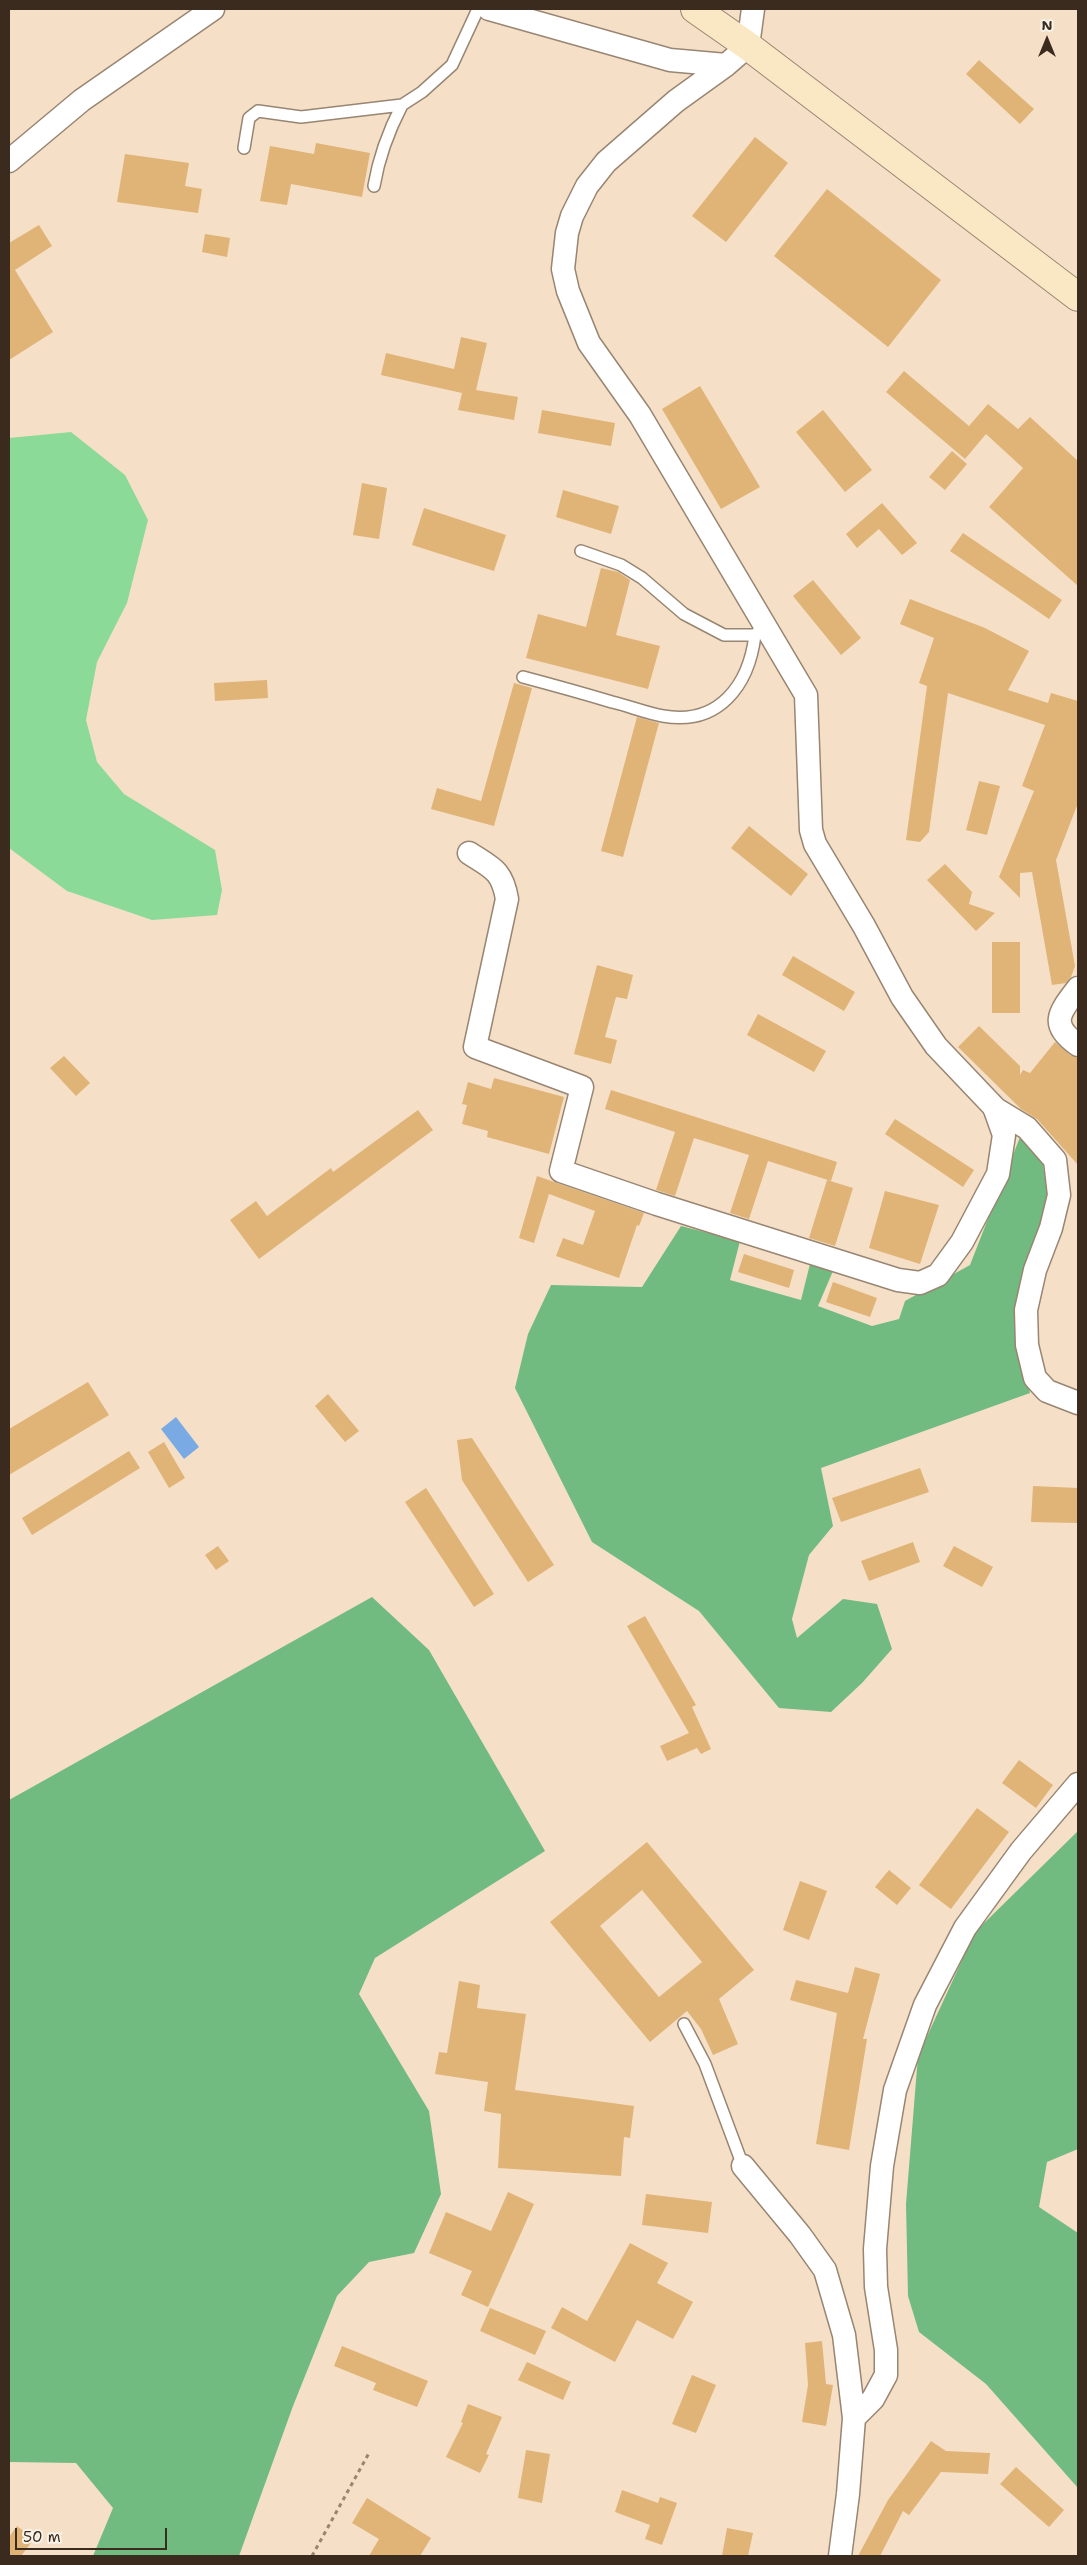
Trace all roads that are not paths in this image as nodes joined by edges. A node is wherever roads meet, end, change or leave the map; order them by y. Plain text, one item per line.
1 (213, 9) edge
2 (478, 9) edge
3 (489, 9) edge
4 (695, 9) edge
5 (753, 9) edge
6 (748, 46) junction
7 (726, 65) junction
8 (402, 105) junction
9 (244, 148) dead end
10 (9, 162) edge
11 (374, 186) dead end
12 (1078, 297) edge
13 (580, 551) dead end
14 (759, 630) junction
15 (523, 677) dead end
16 (469, 853) dead end
17 (1078, 988) edge
18 (1078, 1045) edge
19 (994, 1108) junction
20 (1078, 1403) edge
21 (1078, 1784) edge
22 (684, 2024) dead end
23 (743, 2166) joint
24 (854, 2418) junction
25 (840, 2556) edge

1 - 10 street
2 - 8 lane
3 - 7 street
4 - 6 street
5 - 6 street
6 - 7 street
6 - 12 street
7 - 14 street
8 - 9 lane
8 - 11 lane
13 - 14 lane
14 - 15 lane
14 - 19 street
16 - 19 street
17 - 18 street
19 - 20 street
21 - 24 street
22 - 23 lane
23 - 24 street
24 - 25 street

